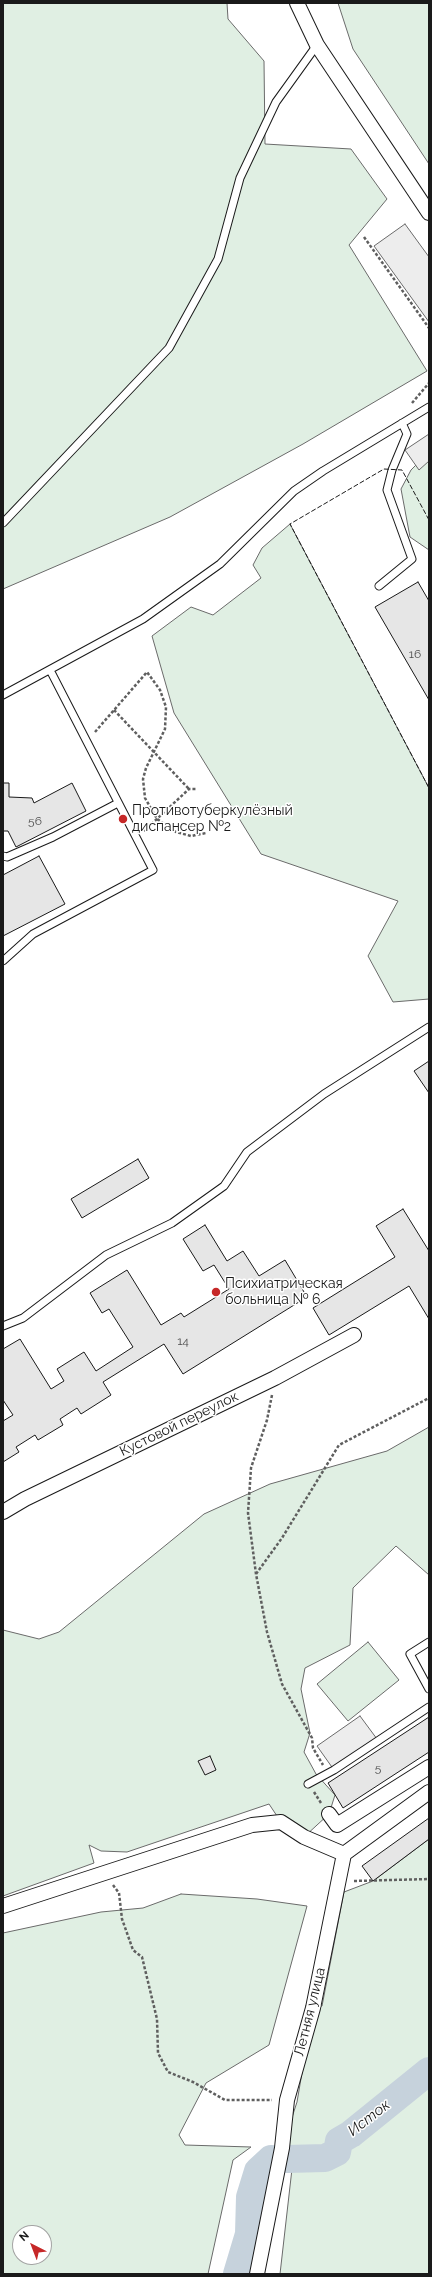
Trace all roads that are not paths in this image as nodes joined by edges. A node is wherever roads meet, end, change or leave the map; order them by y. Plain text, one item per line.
1 (297, 3) edge
2 (317, 45) junction
3 (429, 213) edge
4 (429, 407) edge
5 (402, 423) junction
6 (3, 524) edge
7 (379, 586) dead end
8 (50, 670) junction
9 (3, 695) edge
10 (118, 803) junction
11 (3, 856) edge
12 (3, 961) edge
13 (429, 1027) edge
14 (3, 1326) edge
15 (354, 1335) dead end
16 (3, 1512) edge
17 (429, 1642) edge
18 (429, 1689) edge
19 (429, 1707) edge
20 (429, 1766) edge
21 (308, 1784) road end
22 (429, 1792) edge
23 (329, 1814) road end
24 (344, 1854) junction
25 (3, 1906) edge
26 (257, 2274) edge

1 - 2 street
2 - 3 street
2 - 6 lane
4 - 5 lane
5 - 7 lane
5 - 8 lane
8 - 9 lane
8 - 10 lane
10 - 11 lane
10 - 12 lane
13 - 14 lane
15 - 16 street, Кустовой переулок
17 - 18 lane
19 - 21 lane
20 - 23 street
22 - 24 street
24 - 25 street
24 - 26 street, Летняя улица

